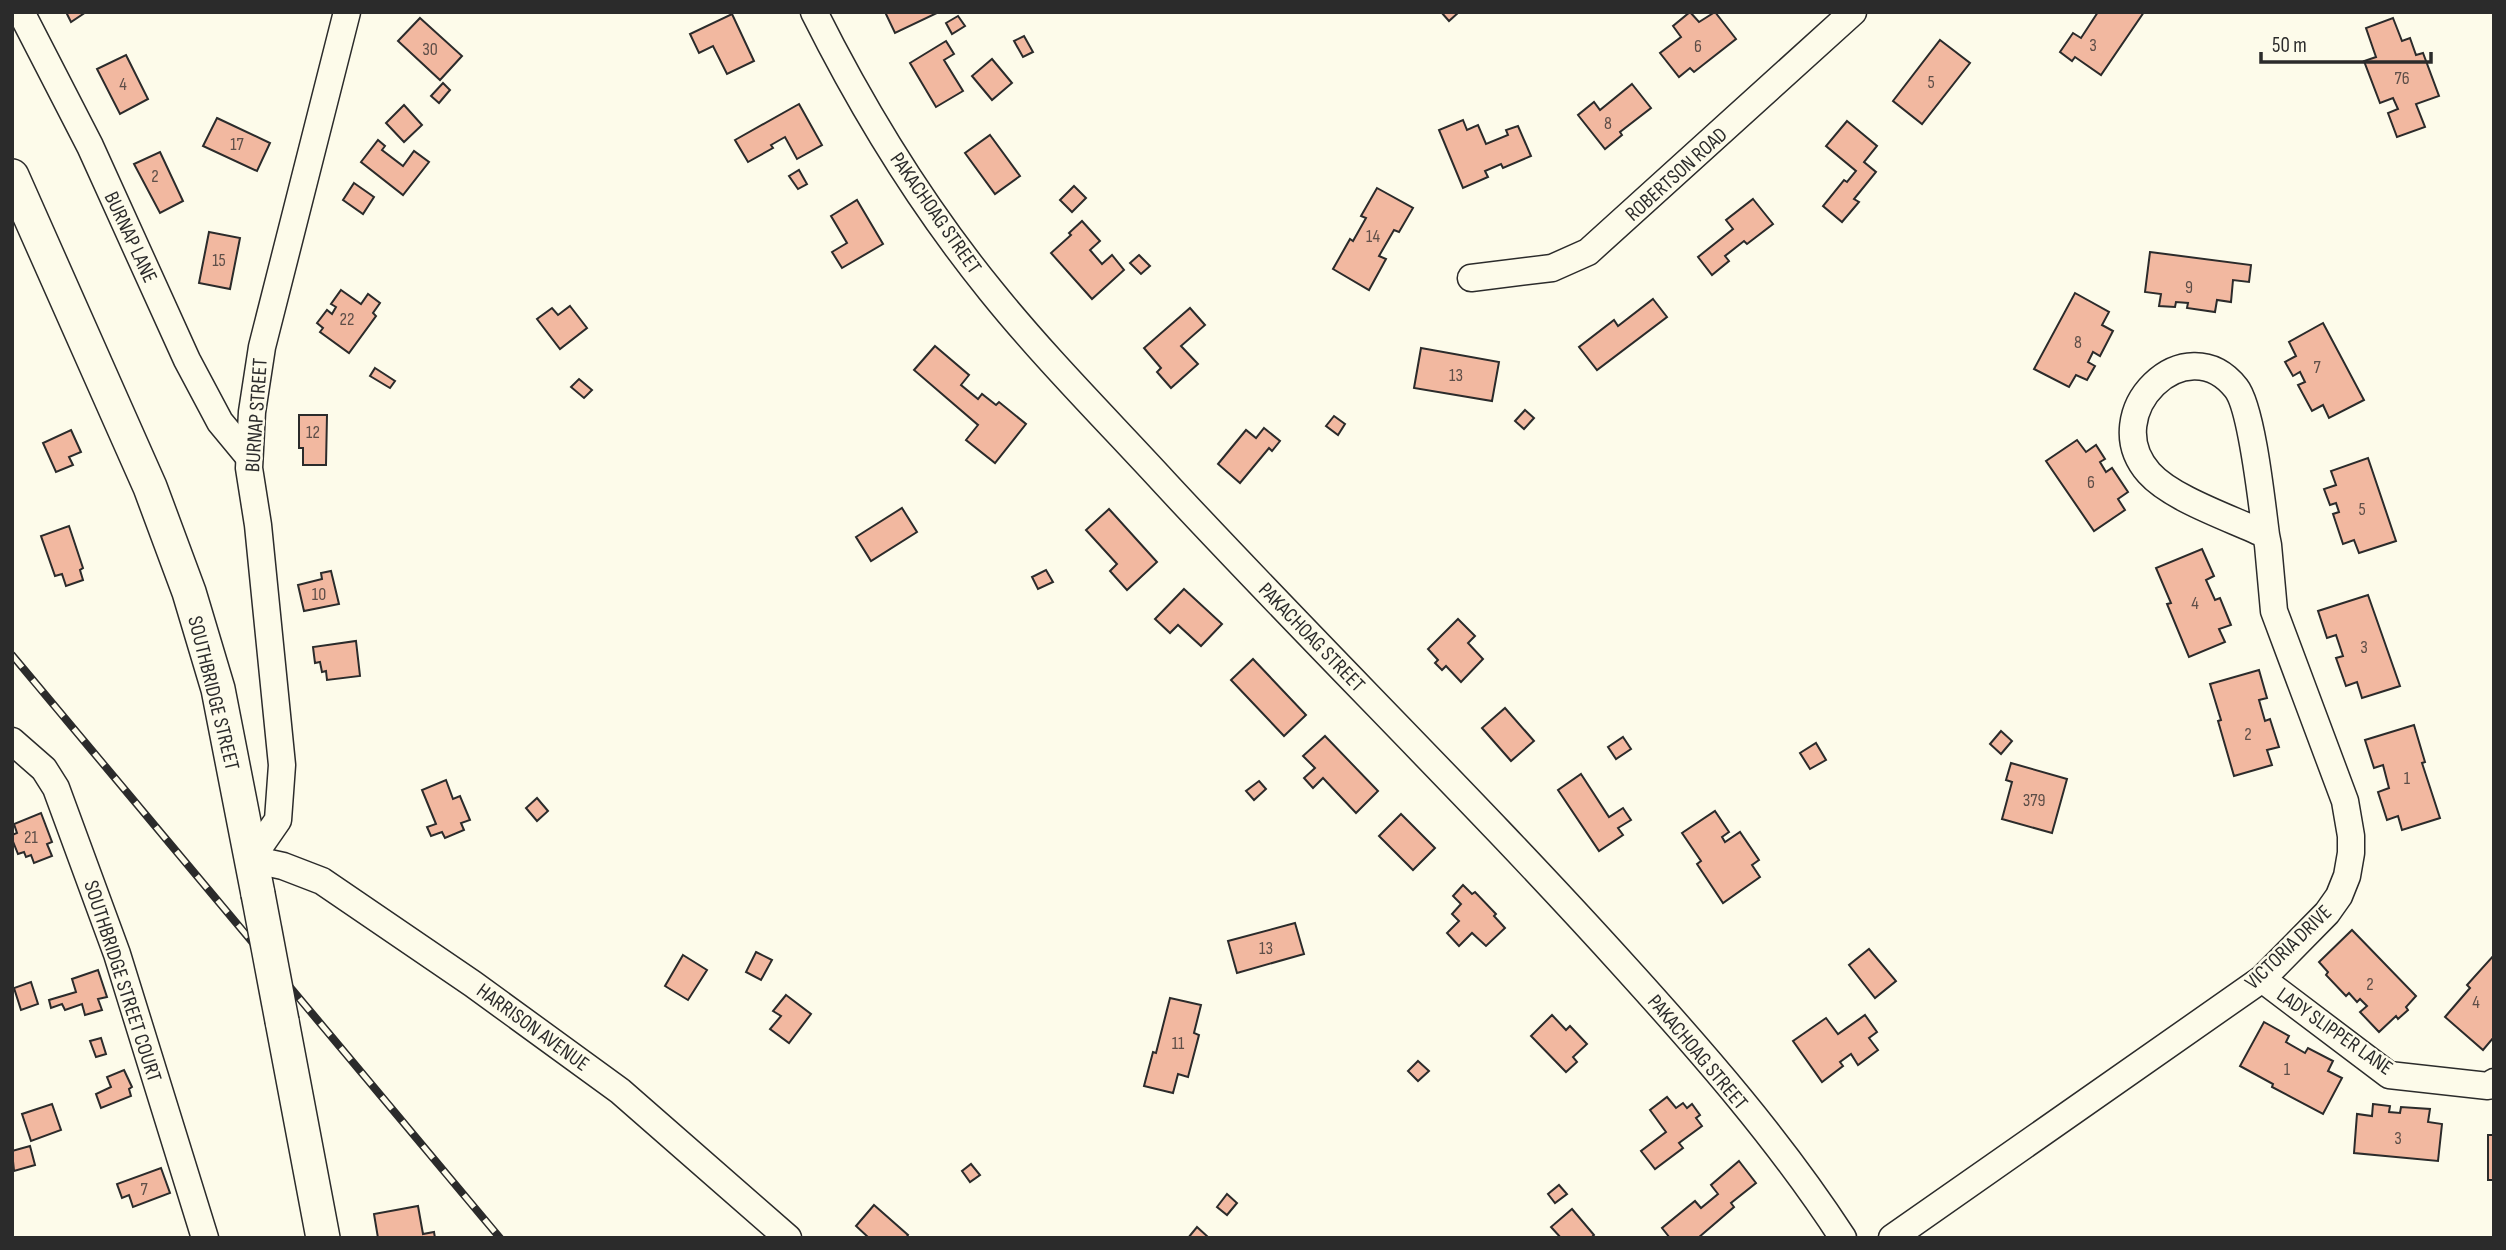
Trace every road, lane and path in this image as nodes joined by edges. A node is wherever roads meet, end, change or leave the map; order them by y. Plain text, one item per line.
1 (21, 12) edge
2 (346, 12) edge
3 (814, 12) edge
4 (1853, 12) edge
5 (12, 176) edge
6 (1471, 278) dead end
7 (249, 457) junction
8 (2266, 535) junction
9 (12, 741) edge
10 (251, 859) junction
11 (2262, 979) junction
12 (2494, 1082) edge
13 (205, 1238) edge
14 (323, 1238) edge
15 (788, 1238) edge
16 (1843, 1238) edge
17 (1892, 1238) edge

1 - 7 street, BURNAP LANE
2 - 7 street, BURNAP STREET
3 - 16 street, PAKACHOAG STREET
4 - 6 street, ROBERTSON ROAD
5 - 10 main road, SOUTHBRIDGE STREET
7 - 10 street, BURNAP STREET
8 - 8 street, VICTORIA DRIVE
8 - 11 street, VICTORIA DRIVE
9 - 13 street, SOUTHBRIDGE STREET COURT
10 - 14 main road, SOUTHBRIDGE STREET, bridge
10 - 15 street, HARRISON AVENUE
11 - 12 street, LADY SLIPPER LANE
11 - 17 street, VICTORIA DRIVE

